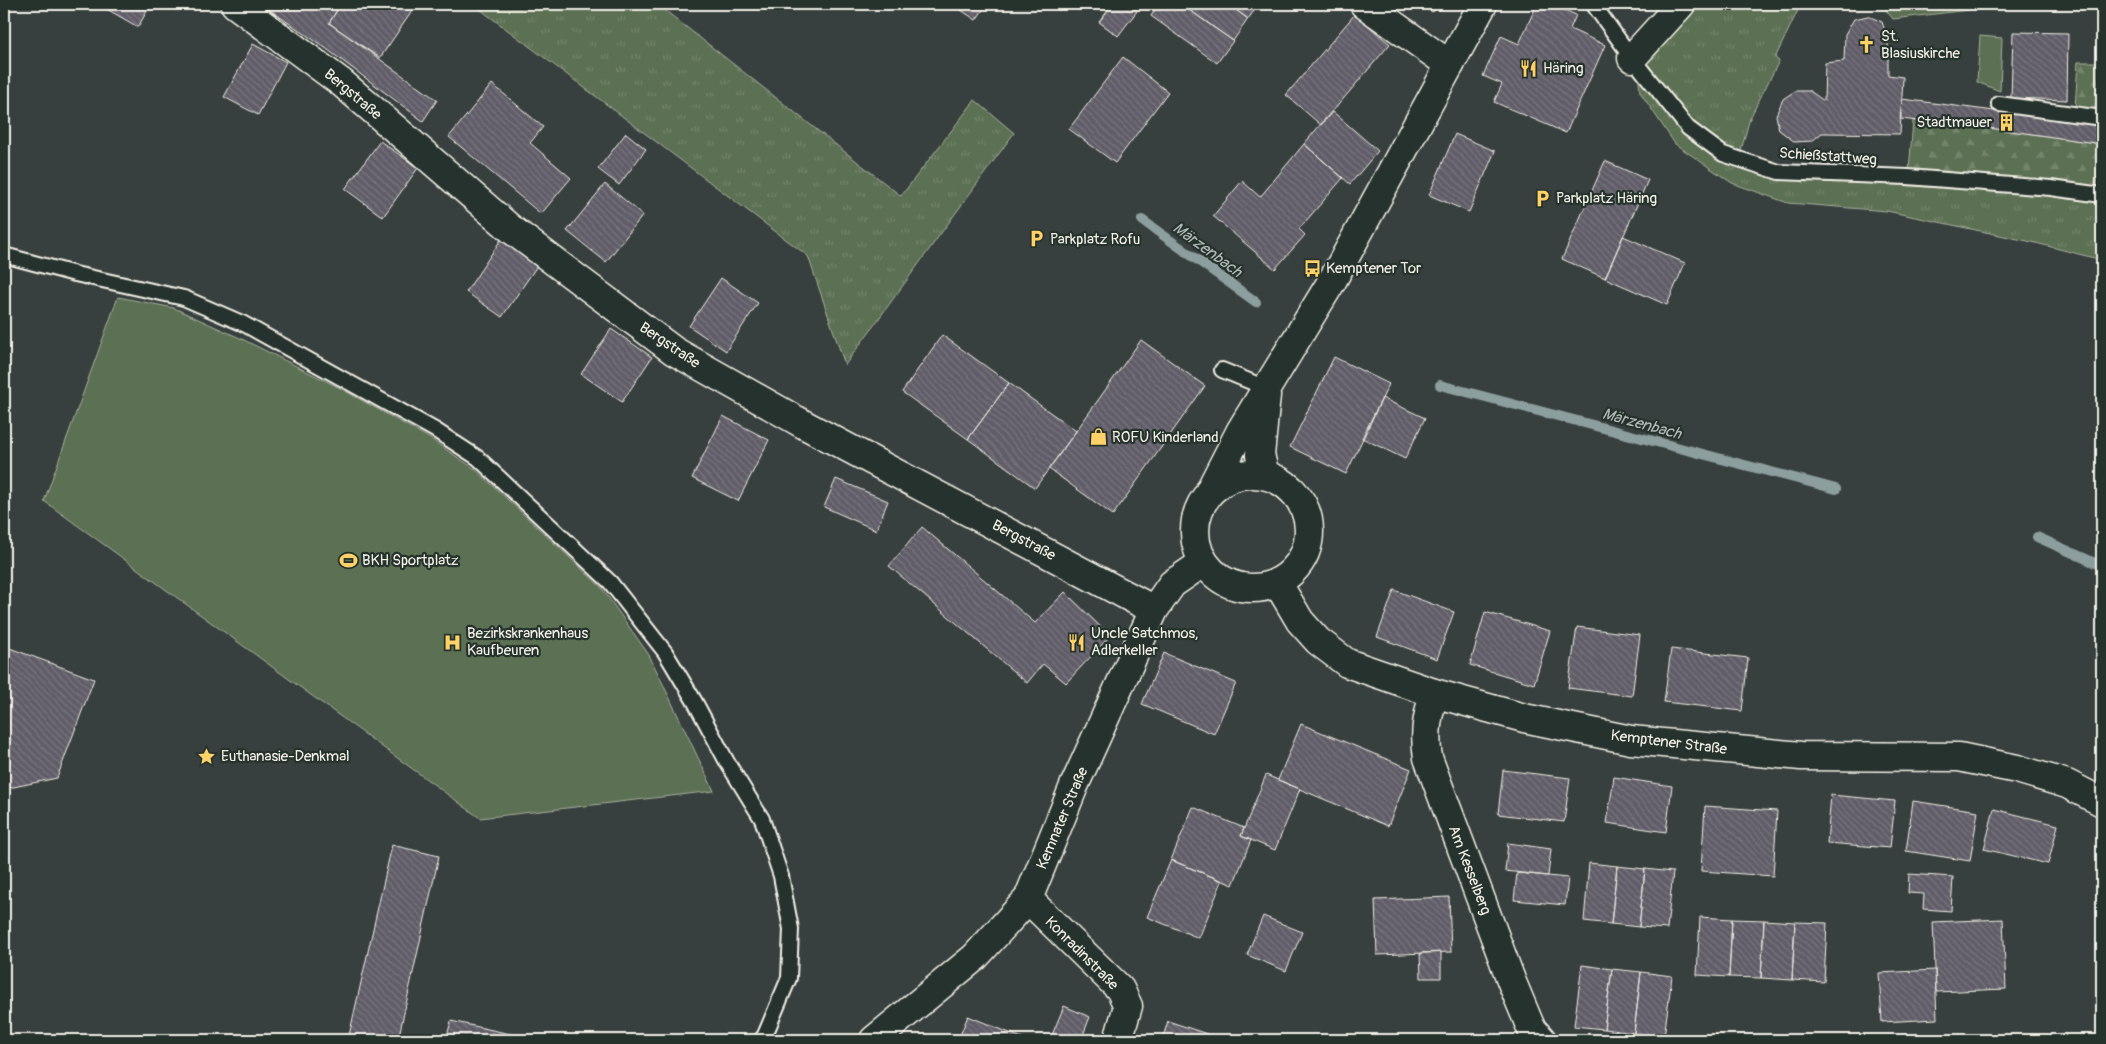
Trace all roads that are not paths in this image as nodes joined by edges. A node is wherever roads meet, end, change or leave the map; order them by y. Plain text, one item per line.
1 (236, 4) edge
2 (1364, 4) edge
3 (1483, 4) edge
4 (1593, 4) edge
5 (1681, 4) edge
6 (1632, 58) junction
7 (1450, 65) junction
8 (1999, 104) dead end
9 (2102, 118) edge
10 (2102, 195) edge
11 (4, 255) edge
12 (1222, 370) dead end
13 (1266, 388) junction
14 (1265, 475) junction
15 (1206, 498) junction
16 (1204, 562) junction
17 (1277, 582) junction
18 (1154, 610) junction
19 (1434, 694) junction
20 (2102, 802) edge
21 (1028, 899) junction
22 (760, 1040) edge
23 (874, 1040) edge
24 (1118, 1040) edge
25 (1542, 1040) edge

1 - 18 street, Bergstraße
2 - 7 street
3 - 7 street
4 - 6 lane, Schießstattweg
5 - 6 street
6 - 10 lane, Schießstattweg
7 - 13 street
8 - 9 lane
11 - 22 lane
12 - 13 lane
13 - 14 street
13 - 15 street
14 - 15 street
14 - 17 street
15 - 16 street
16 - 17 street
16 - 18 street, Kemnater Straße
17 - 19 street, Kemptener Straße
18 - 21 street, Kemnater Straße
19 - 20 street, Kemptener Straße
19 - 25 street, Am Kesselberg
21 - 23 street, Kemnater Straße
21 - 24 street, Konradinstraße

